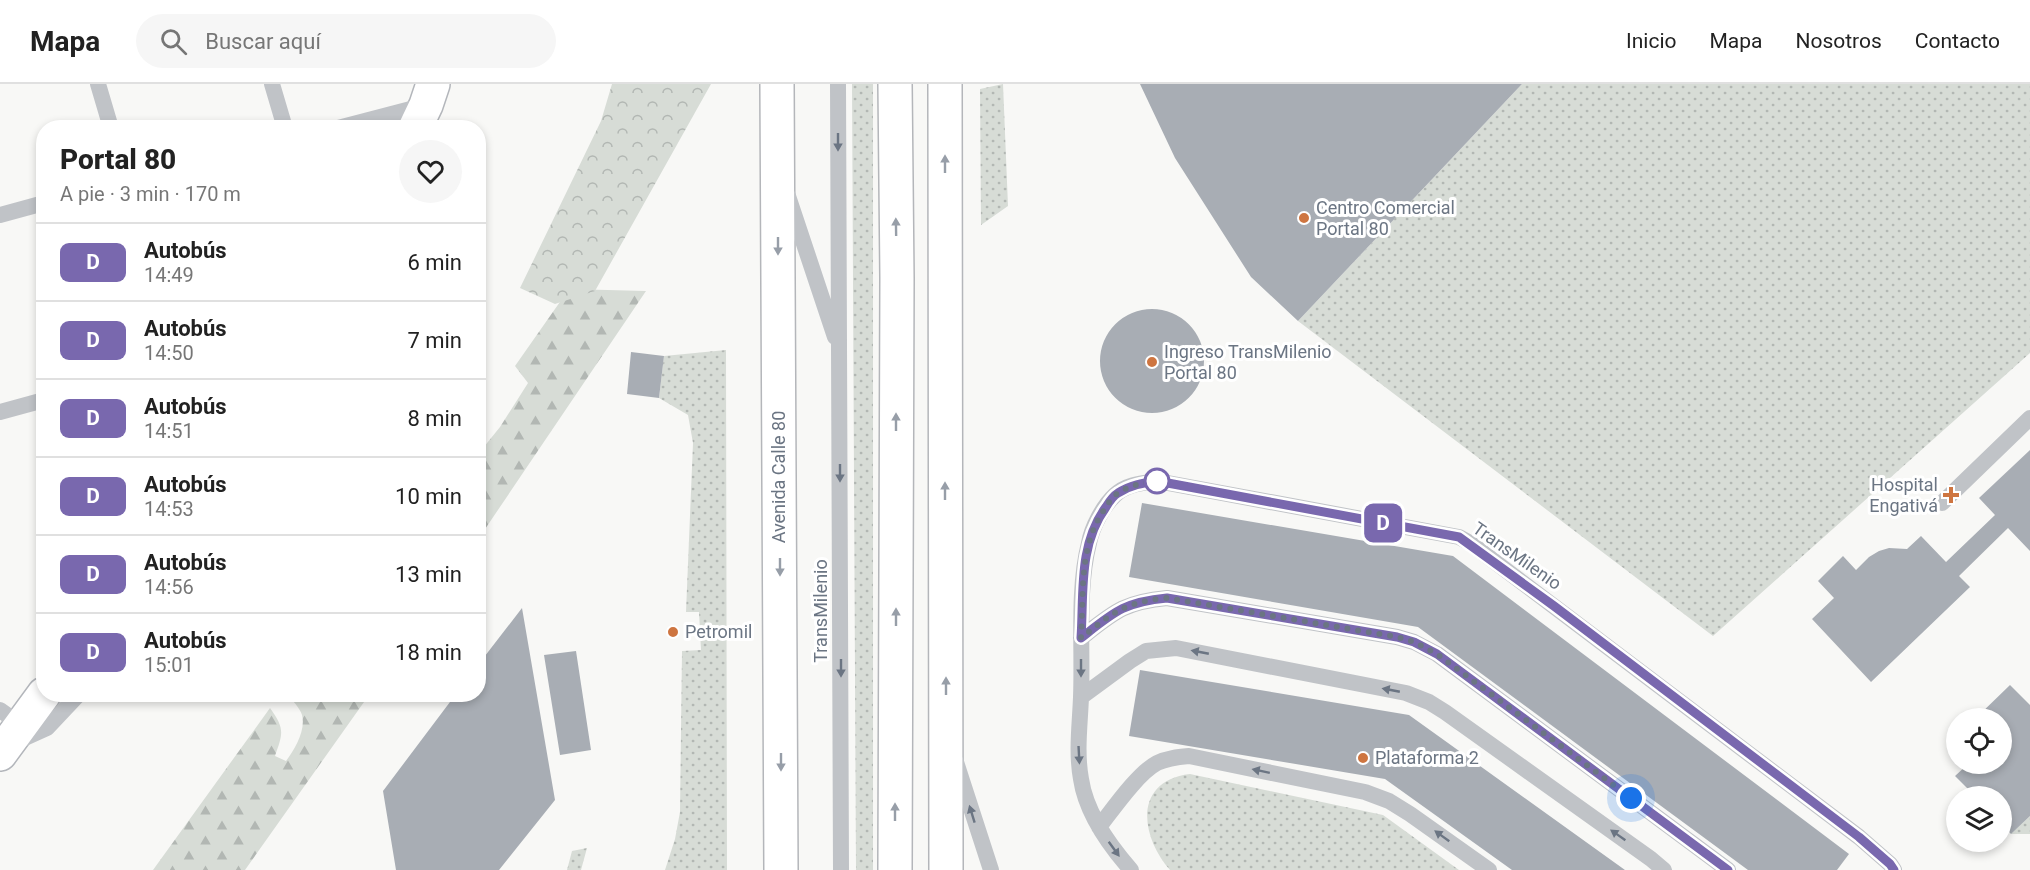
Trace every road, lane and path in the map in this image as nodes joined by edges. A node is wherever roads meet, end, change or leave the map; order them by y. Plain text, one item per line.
1 (99, 84) edge
2 (272, 84) edge
3 (777, 84) edge
4 (838, 84) edge
5 (895, 84) edge
6 (945, 84) edge
7 (424, 105) edge
8 (109, 120) edge
9 (283, 120) edge
10 (368, 120) edge
11 (778, 167) junction
12 (36, 205) edge
13 (0, 215) edge
14 (840, 351) junction
15 (36, 402) edge
16 (0, 412) edge
17 (2030, 418) edge
18 (1942, 503) dead end
19 (1081, 638) junction
20 (1081, 697) junction
21 (36, 702) edge
22 (71, 702) edge
23 (946, 727) junction
24 (6, 734) edge
25 (1100, 827) junction
26 (781, 870) edge
27 (841, 870) edge
28 (895, 870) edge
29 (946, 870) edge
30 (990, 870) edge
31 (1131, 870) edge
32 (1489, 870) edge
33 (1664, 870) edge
34 (1728, 870) edge
35 (1893, 870) edge

1 - 8 lane
2 - 9 lane
3 - 11 main road, Avenida Calle 80
4 -> 14 lane, TransMilenio
28 -> 5 main road
23 -> 6 main road
7 - 10 lane
11 - 14 lane, TransMilenio
11 -> 26 main road, Avenida Calle 80
12 - 13 lane
14 -> 27 lane, TransMilenio
15 - 16 lane
17 - 18 lane
19 -> 20 lane, TransMilenio
19 - 34 lane
19 - 35 lane, TransMilenio
20 -> 25 lane, TransMilenio
33 -> 20 lane
21 - 24 main road
22 - 24 lane
23 - 29 main road
30 -> 23 lane
25 -> 31 lane, TransMilenio
32 -> 25 lane

